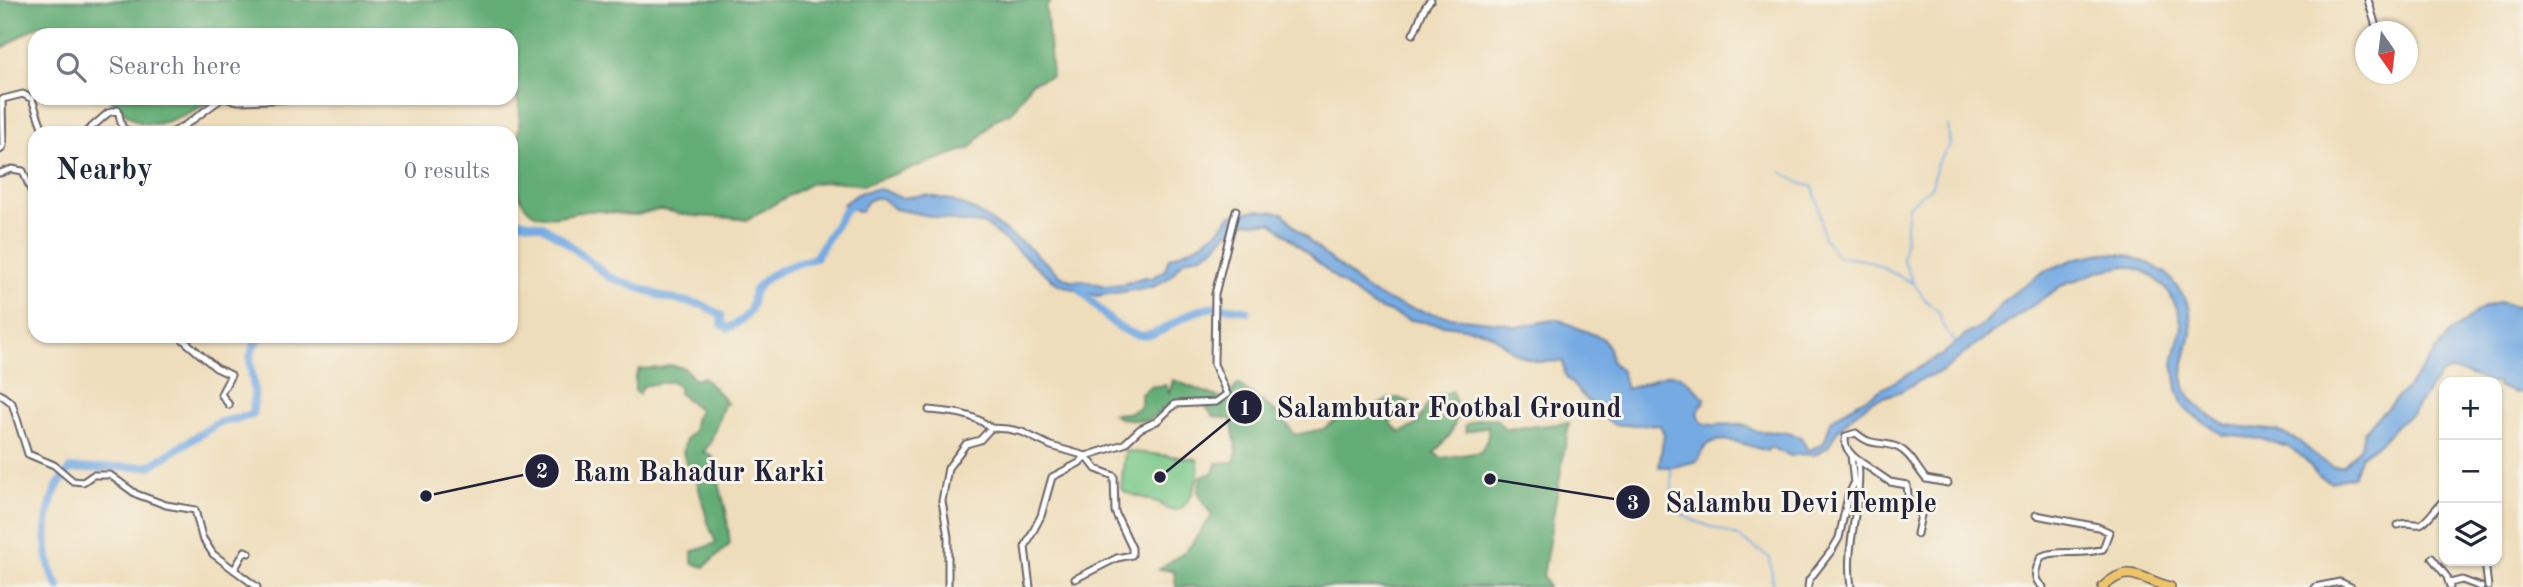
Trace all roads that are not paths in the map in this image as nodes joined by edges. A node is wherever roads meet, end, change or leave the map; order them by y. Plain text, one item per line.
1 (1431, 0) edge
2 (2368, 0) edge
3 (2374, 21) edge
4 (1413, 34) dead end
5 (28, 97) edge
6 (1, 100) edge
7 (34, 105) edge
8 (211, 105) edge
9 (42, 126) edge
10 (93, 126) edge
11 (122, 126) edge
12 (184, 126) edge
13 (0, 150) edge
14 (0, 173) edge
15 (28, 183) edge
16 (1237, 210) dead end
17 (187, 343) edge
18 (0, 394) edge
19 (229, 405) dead end
20 (929, 410) dead end
21 (991, 428) junction
22 (1851, 455) junction
23 (1086, 456) junction
24 (1858, 460) junction
25 (1948, 484) dead end
26 (2441, 503) edge
27 (2036, 515) dead end
28 (2398, 525) dead end
29 (1917, 534) dead end
30 (249, 554) dead end
31 (2432, 558) dead end
32 (2485, 566) edge
33 (231, 568) junction
34 (1076, 579) dead end
35 (2450, 585) edge
36 (257, 587) edge
37 (948, 587) edge
38 (1030, 587) edge
39 (1808, 587) edge
40 (1851, 587) edge
41 (2043, 587) edge
42 (2103, 587) edge
43 (2171, 587) edge
44 (2315, 587) edge
45 (2351, 587) edge
46 (2481, 587) edge
47 (2488, 587) edge

1 - 4 street
2 - 3 street
5 - 6 street
6 - 13 street
7 - 9 street
8 - 12 street
10 - 11 street
14 - 15 street
16 - 23 street
17 - 19 street
18 - 33 street
20 - 21 street
21 - 23 street
21 - 37 street
22 - 24 street
22 - 25 street
22 - 39 street
23 - 34 street
23 - 38 street
24 - 29 street
24 - 40 street
26 - 28 street
27 - 41 street
30 - 33 street
31 - 35 street
32 - 47 street
33 - 36 street
35 - 46 street
42 - 43 main road
44 - 45 street

